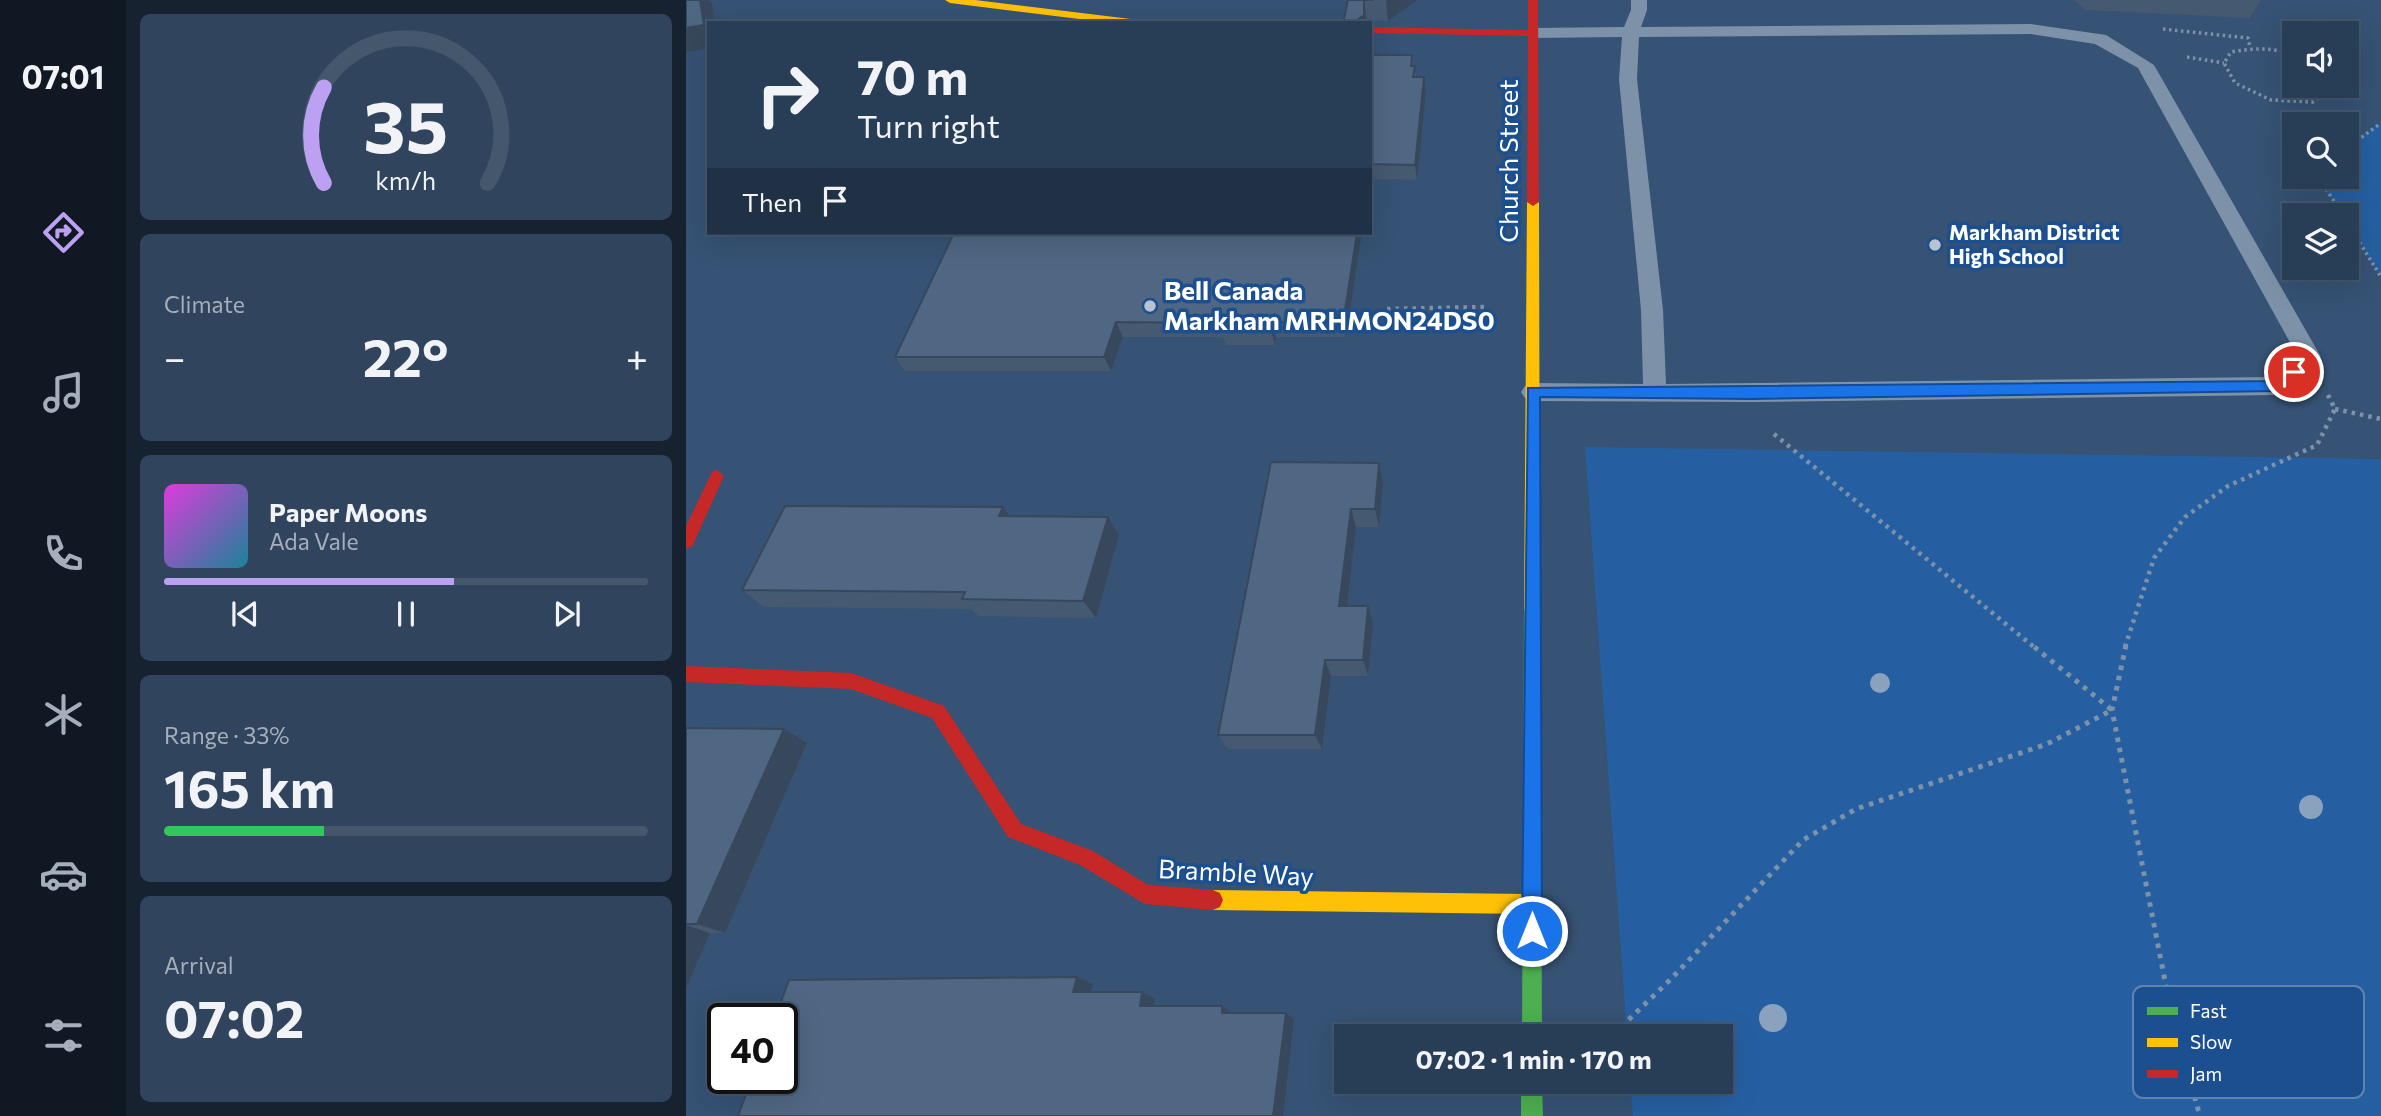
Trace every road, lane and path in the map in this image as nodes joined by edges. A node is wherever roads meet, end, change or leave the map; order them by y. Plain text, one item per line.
1 (950, 0) edge
2 (1533, 0) edge
3 (1639, 0) edge
4 (1123, 21) edge
5 (2163, 29) dead end
6 (1372, 30) edge
7 (1631, 32) junction
8 (1534, 33) junction
9 (2250, 47) junction
10 (2282, 50) edge
11 (2179, 55) dead end
12 (2224, 63) junction
13 (2318, 98) edge
14 (2381, 123) edge
15 (2359, 139) edge
16 (2359, 241) edge
17 (2381, 276) edge
18 (1533, 305) junction
19 (1387, 309) dead end
20 (2310, 357) junction
21 (1655, 391) junction
22 (1533, 392) junction
23 (1752, 393) junction
24 (2335, 409) junction
25 (2381, 419) edge
26 (717, 476) dead end
27 (686, 542) edge
28 (686, 674) edge
29 (2112, 710) junction
30 (1532, 904) junction
31 (2166, 986) edge
32 (1532, 1024) edge
33 (1624, 1024) edge
34 (1532, 1094) edge
35 (2195, 1098) edge
36 (1532, 1116) edge
37 (2200, 1116) edge

1 - 4 street
2 - 8 street, Church Street
3 - 7 lane
5 - 9 path
6 - 8 street
7 - 8 lane
7 - 20 lane
7 - 21 lane
8 - 18 street, Church Street
9 - 10 path
9 - 12 path
11 - 12 path
12 - 13 path
14 - 15 path
16 - 17 path
18 - 19 path
18 - 22 street, Church Street
20 - 23 lane
20 - 24 path
21 - 22 lane
21 - 23 lane
22 - 30 street, Church Street
23 - 29 path
24 - 25 path
24 - 29 path
26 - 27 street
28 - 30 street, Bramble Way
29 - 31 path
29 - 33 path
30 - 32 street, Church Street
34 - 36 street
35 - 37 path

